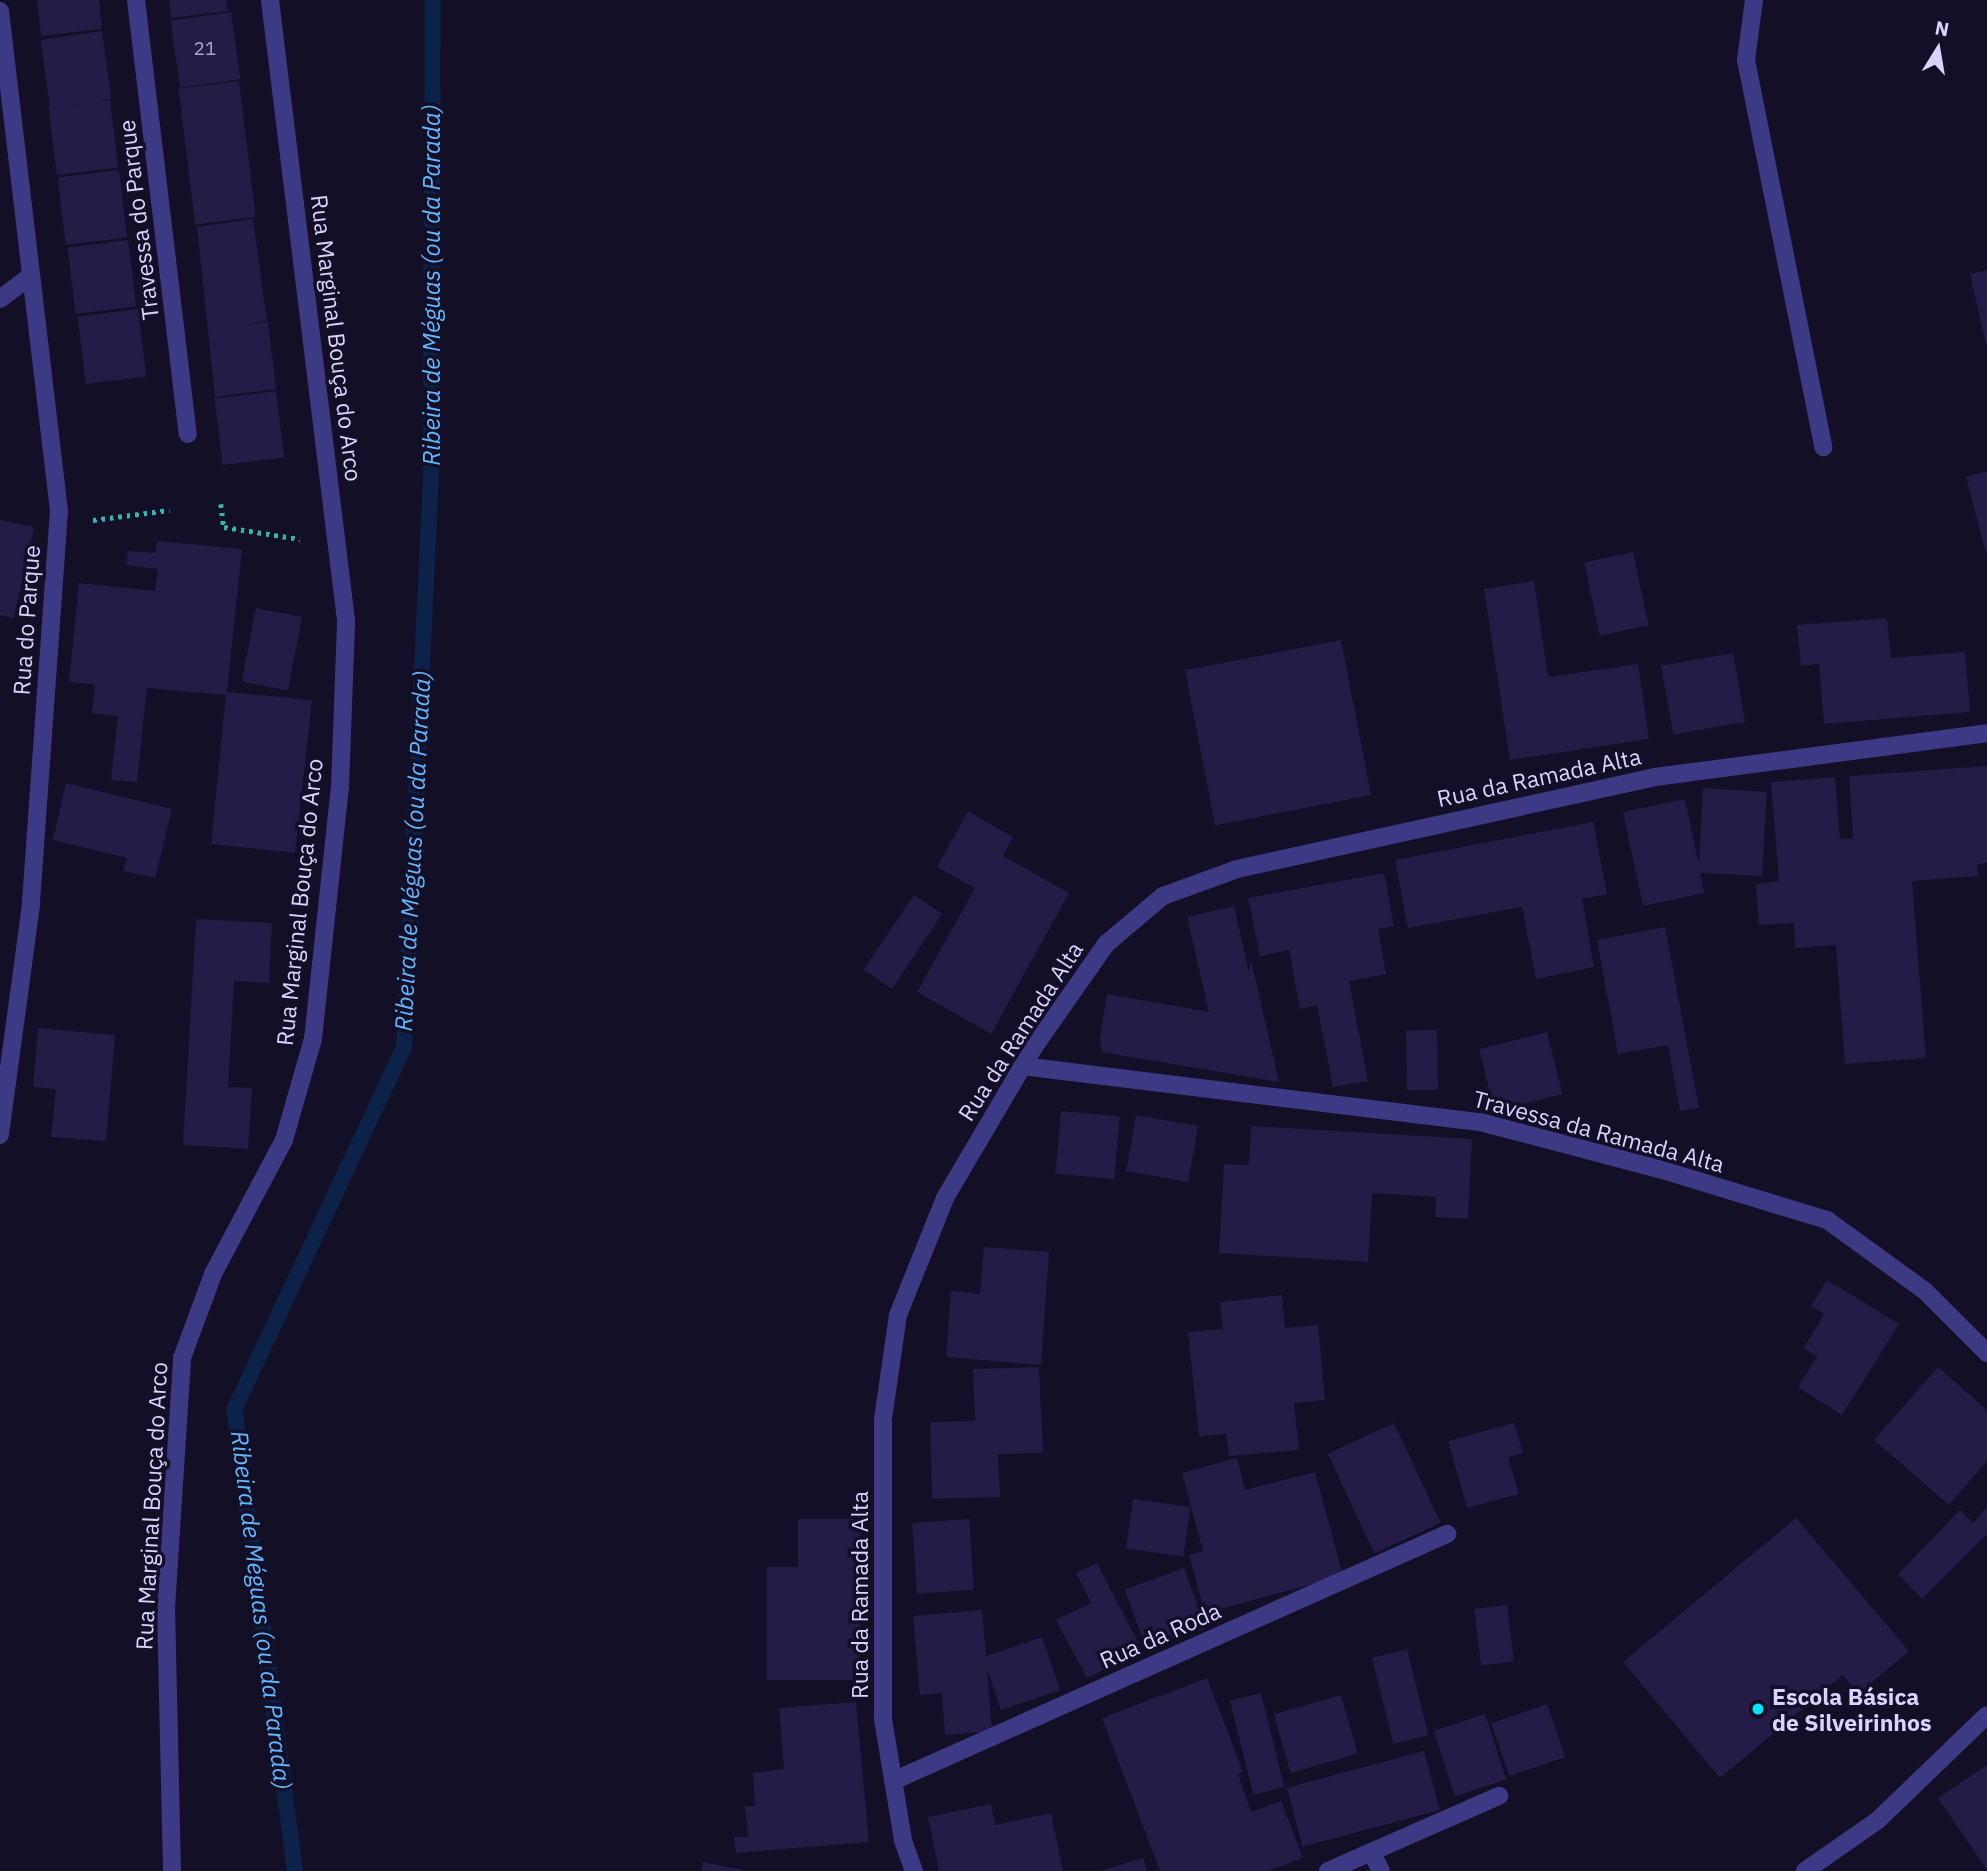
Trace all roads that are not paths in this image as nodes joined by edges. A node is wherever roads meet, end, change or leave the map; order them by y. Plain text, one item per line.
1 (136, 0) edge
2 (270, 0) edge
3 (1754, 0) edge
4 (0, 11) edge
5 (31, 276) junction
6 (0, 299) edge
7 (188, 435) dead end
8 (1823, 447) dead end
9 (1987, 733) edge
10 (1022, 1066) junction
11 (0, 1135) edge
12 (1987, 1353) edge
13 (1447, 1534) dead end
14 (1987, 1715) edge
15 (893, 1781) junction
16 (1499, 1796) dead end
17 (1371, 1852) junction
18 (172, 1871) edge
19 (914, 1871) edge
20 (1328, 1871) edge
21 (1381, 1871) edge
22 (1805, 1871) edge

1 - 7 street, Travessa do Parque
2 - 18 street, Rua Marginal Bouça do Arco
3 - 8 street
4 - 5 street, Rua do Parque
5 - 6 street
5 - 11 street, Rua do Parque
9 - 10 street, Rua da Ramada Alta
10 - 12 street, Travessa da Ramada Alta
10 - 15 street, Rua da Ramada Alta
13 - 15 street, Rua da Roda
14 - 22 street
15 - 19 street, Rua da Ramada Alta
16 - 17 street
17 - 20 street
17 - 21 street

